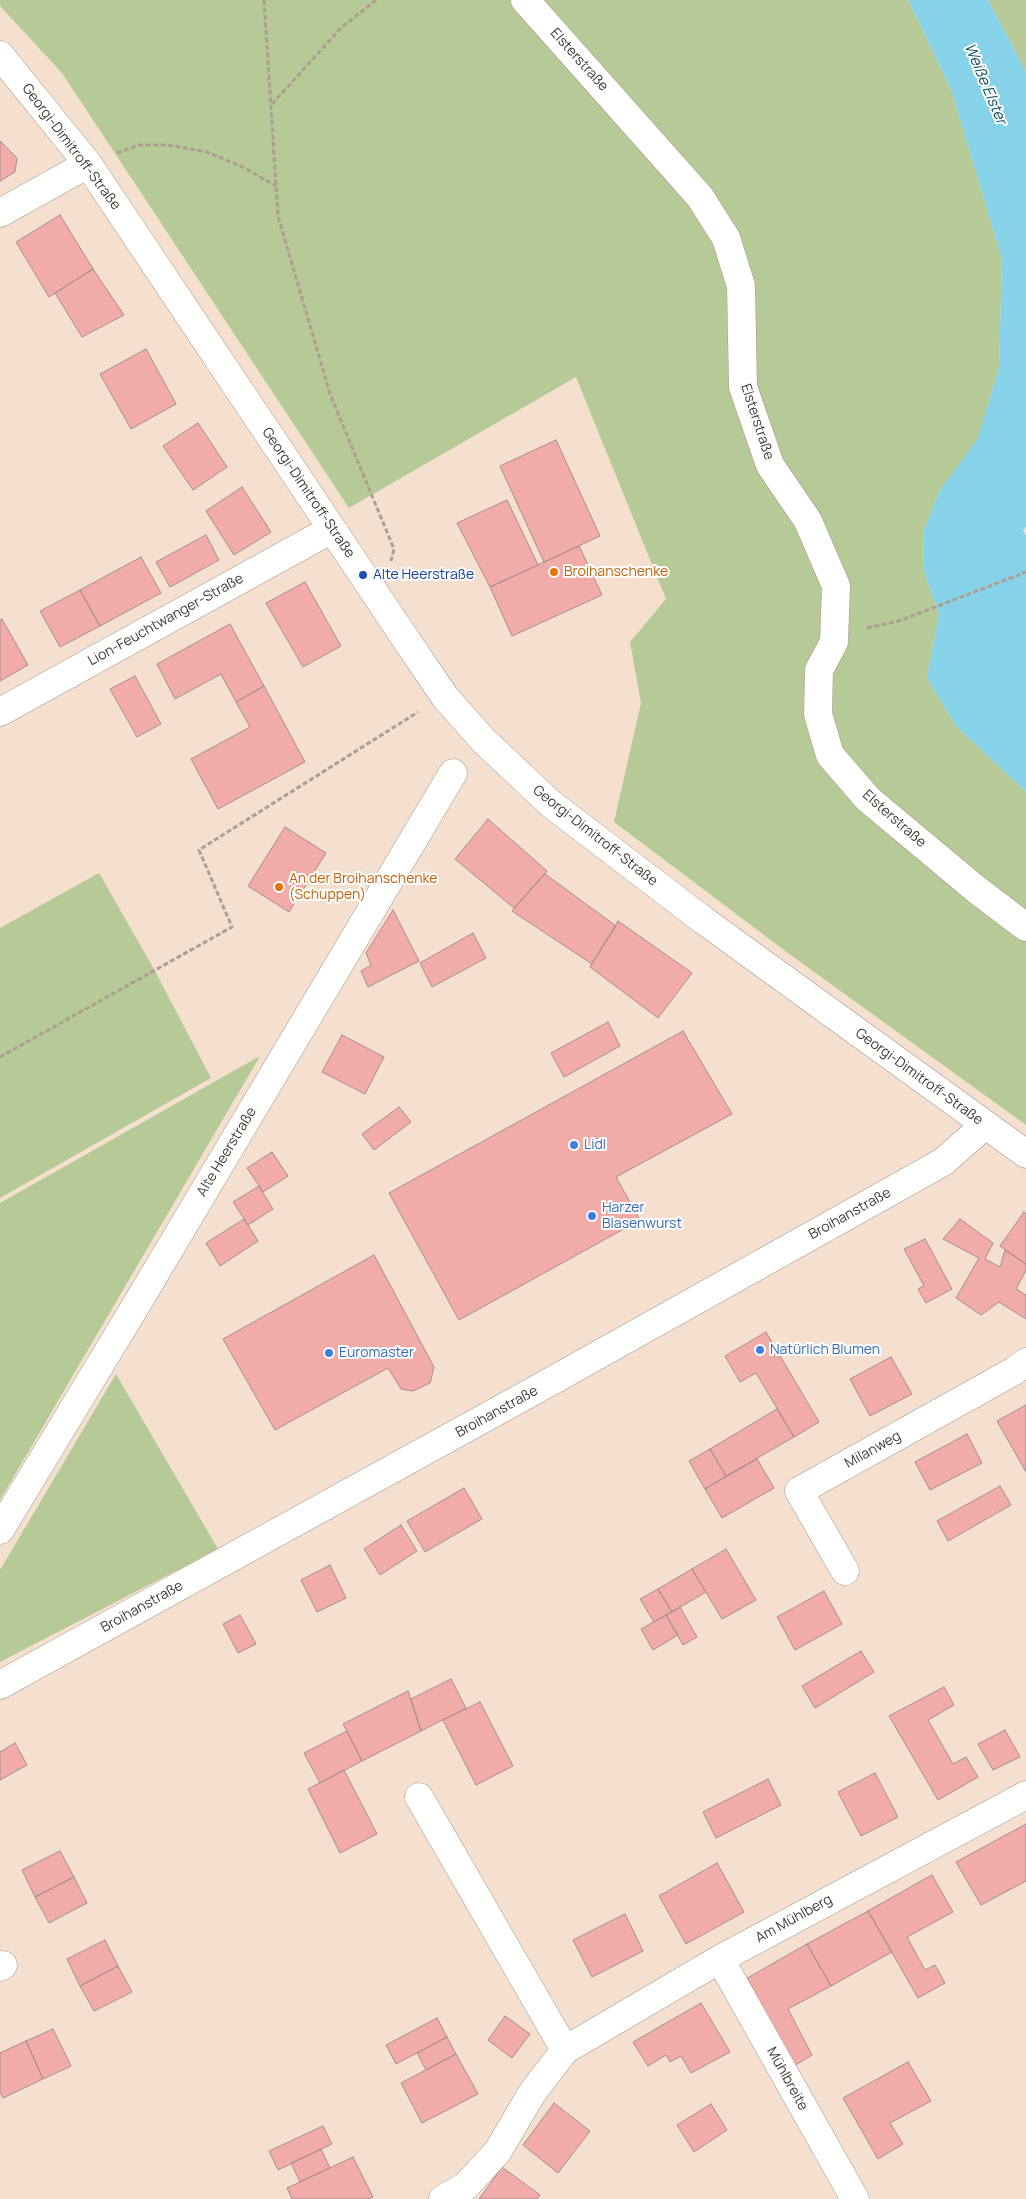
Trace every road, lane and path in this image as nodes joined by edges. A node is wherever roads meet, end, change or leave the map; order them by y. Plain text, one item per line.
1 (264, 0) edge
2 (376, 0) edge
3 (525, 0) edge
4 (0, 55) edge
5 (272, 105) junction
6 (88, 164) junction
7 (276, 186) junction
8 (0, 213) edge
9 (332, 529) junction
10 (1026, 572) edge
11 (381, 603) junction
12 (899, 621) dead end
13 (445, 697) junction
14 (0, 712) edge
15 (453, 773) dead end
16 (1026, 927) edge
17 (0, 1057) edge
18 (985, 1125) junction
19 (1026, 1154) edge
20 (1026, 1362) edge
21 (0, 1530) edge
22 (845, 1571) dead end
23 (0, 1685) edge
24 (1026, 1795) edge
25 (419, 1797) dead end
26 (720, 1959) junction
27 (565, 2050) junction
28 (443, 2199) edge
29 (855, 2199) edge

1 - 5 path
2 - 5 path
3 - 16 street, Elsterstraße
4 - 6 street, Georgi-Dimitroff-Straße
5 - 7 path
6 - 7 path
6 - 8 street
6 - 9 street, Georgi-Dimitroff-Straße
7 - 11 path
9 - 11 street, Georgi-Dimitroff-Straße
9 - 14 street, Lion-Feuchtwanger-Straße
10 - 12 path
11 - 13 street, Georgi-Dimitroff-Straße
13 - 17 path
13 - 18 street, Georgi-Dimitroff-Straße
15 - 21 street, Alte Heerstraße
18 - 19 street, Georgi-Dimitroff-Straße
18 - 23 street, Broihanstraße
20 - 22 street, Milanweg
24 - 26 street, Am Mühlberg
25 - 27 street
26 - 27 street, Am Mühlberg
26 - 29 street, Mühlbreite
27 - 28 street, Am Mühlberg

